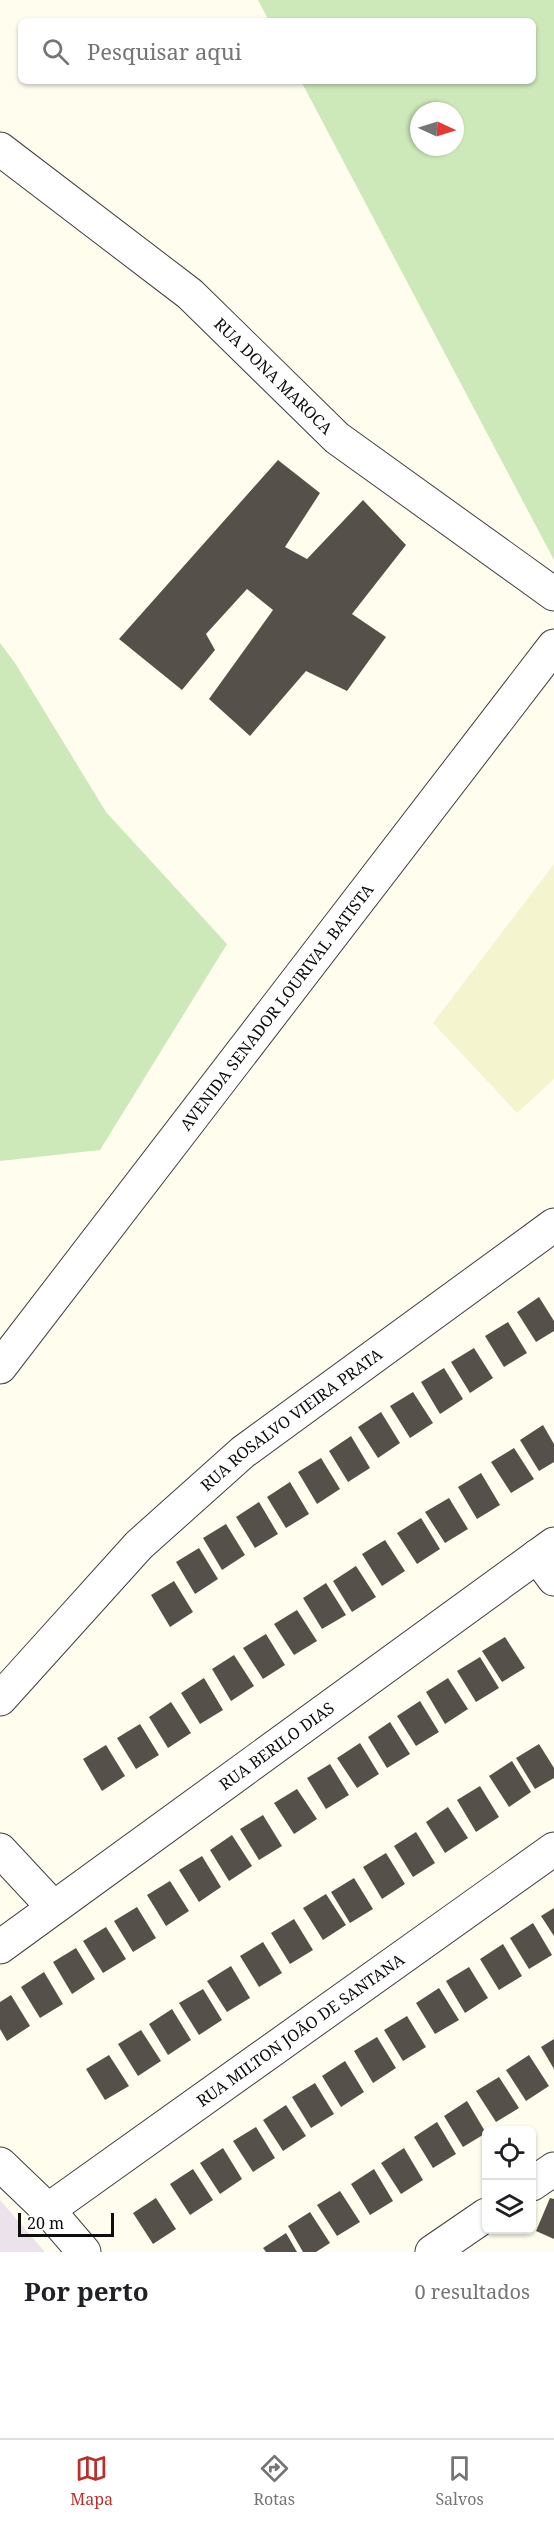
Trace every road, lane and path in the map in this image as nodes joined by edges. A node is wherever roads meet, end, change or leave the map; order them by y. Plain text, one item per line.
1 (0, 149) edge
2 (554, 594) edge
3 (554, 646) edge
4 (554, 1225) edge
5 (0, 1367) edge
6 (548, 1560) edge
7 (0, 1699) edge
8 (554, 1849) edge
9 (0, 1850) edge
10 (53, 1907) junction
11 (0, 1947) edge
12 (0, 2164) edge
13 (554, 2169) edge
14 (536, 2181) edge
15 (48, 2210) junction
16 (482, 2218) edge
17 (84, 2252) edge
18 (432, 2252) edge

1 - 2 street, RUA DONA MAROCA
3 - 5 street, AVENIDA SENADOR LOURIVAL BATISTA
4 - 7 street, RUA ROSALVO VIEIRA PRATA
6 - 10 street, RUA BERILO DIAS
8 - 15 street, RUA MILTON JOÃO DE SANTANA
9 - 10 street
10 - 11 street, RUA BERILO DIAS
12 - 15 street
13 - 14 street
15 - 17 street
16 - 18 street

